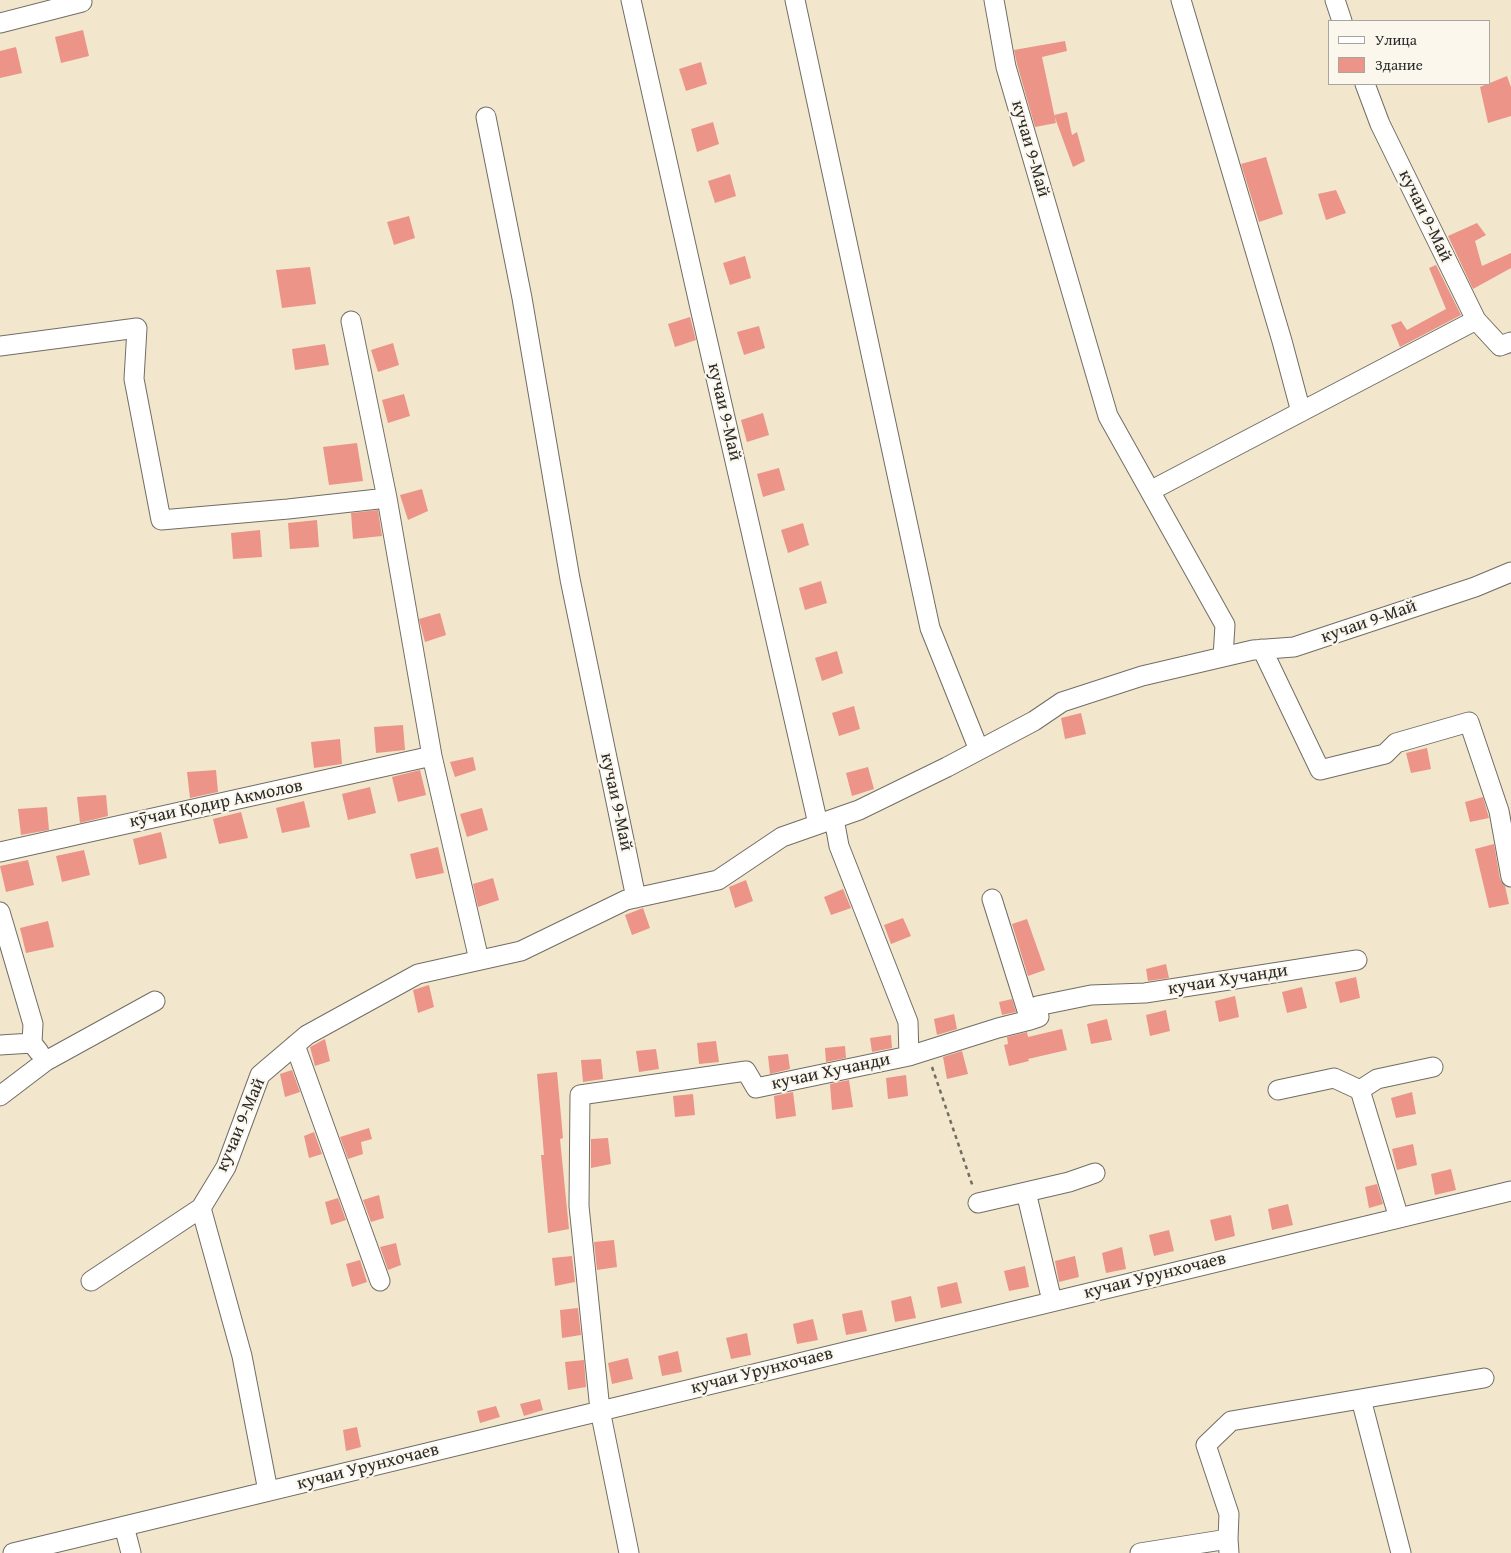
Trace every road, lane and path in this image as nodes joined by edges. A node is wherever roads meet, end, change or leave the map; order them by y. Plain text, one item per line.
1 (632, 0) edge
2 (795, 0) edge
3 (994, 0) edge
4 (1181, 0) edge
5 (1335, 0) edge
6 (82, 2) dead end
7 (1342, 20) edge
8 (0, 23) edge
9 (1365, 85) edge
10 (486, 117) dead end
11 (1476, 320) junction
12 (351, 321) dead end
13 (1511, 342) edge
14 (0, 346) edge
15 (1301, 412) junction
16 (1150, 491) junction
17 (387, 498) junction
18 (1511, 572) edge
19 (1262, 649) junction
20 (1223, 657) junction
21 (979, 750) junction
22 (432, 756) junction
23 (826, 822) junction
24 (0, 852) edge
25 (1511, 877) edge
26 (636, 898) junction
27 (992, 899) dead end
28 (0, 912) edge
29 (479, 960) junction
30 (1357, 960) dead end
31 (154, 1002) dead end
32 (1030, 1020) junction
33 (32, 1043) junction
34 (0, 1045) edge
35 (295, 1045) junction
36 (917, 1053) junction
37 (46, 1061) junction
38 (1433, 1066) dead end
39 (1278, 1090) dead end
40 (1360, 1090) junction
41 (0, 1096) edge
42 (1095, 1173) dead end
43 (1511, 1191) edge
44 (1026, 1192) junction
45 (978, 1203) joint
46 (201, 1208) junction
47 (1399, 1218) junction
48 (91, 1281) dead end
49 (380, 1281) dead end
50 (1052, 1301) junction
51 (1484, 1378) dead end
52 (1361, 1399) junction
53 (600, 1410) junction
54 (268, 1492) junction
55 (124, 1526) junction
56 (1229, 1546) edge
57 (12, 1553) edge
58 (131, 1553) edge
59 (629, 1553) edge
60 (1140, 1553) edge
61 (1401, 1553) edge

1 - 23 street, кучаи 9-Май
2 - 21 street
3 - 16 street, кучаи 9-Май
4 - 15 street
5 - 7 street
6 - 8 street
9 - 11 street, кучаи 9-Май
10 - 26 street, кучаи 9-Май
11 - 13 street, кучаи 9-Май
11 - 15 street
12 - 17 street
14 - 17 street
15 - 16 street
16 - 20 street, кучаи 9-Май
17 - 22 street
18 - 19 street, кучаи 9-Май
19 - 20 street, кучаи 9-Май
19 - 25 street
20 - 21 street, кучаи 9-Май
21 - 23 street, кучаи 9-Май
22 - 24 street, кӯчаи Қодир Акмолов
22 - 29 street
23 - 26 street, кучаи 9-Май
23 - 36 street
26 - 29 street, кучаи 9-Май
27 - 32 street
28 - 33 street
29 - 35 street, кучаи 9-Май
30 - 32 street, кучаи Хучанди
31 - 37 street
32 - 36 street, кучаи Хучанди
33 - 34 street
33 - 37 street
35 - 46 street, кучаи 9-Май
35 - 49 street
36 - 45 path
36 - 53 street, кучаи Хучанди
37 - 41 street
38 - 40 street
39 - 40 street
40 - 47 street
42 - 44 street
43 - 47 street, кучаи Урунхочаев
44 - 45 street
44 - 50 street
46 - 48 street
46 - 54 street
47 - 50 street, кучаи Урунхочаев
50 - 53 street, кучаи Урунхочаев
51 - 52 street
52 - 56 street
52 - 61 street
53 - 54 street, кучаи Урунхочаев
53 - 59 street
54 - 55 street, кучаи Урунхочаев
55 - 57 street, кучаи Урунхочаев
55 - 58 street
56 - 60 street

